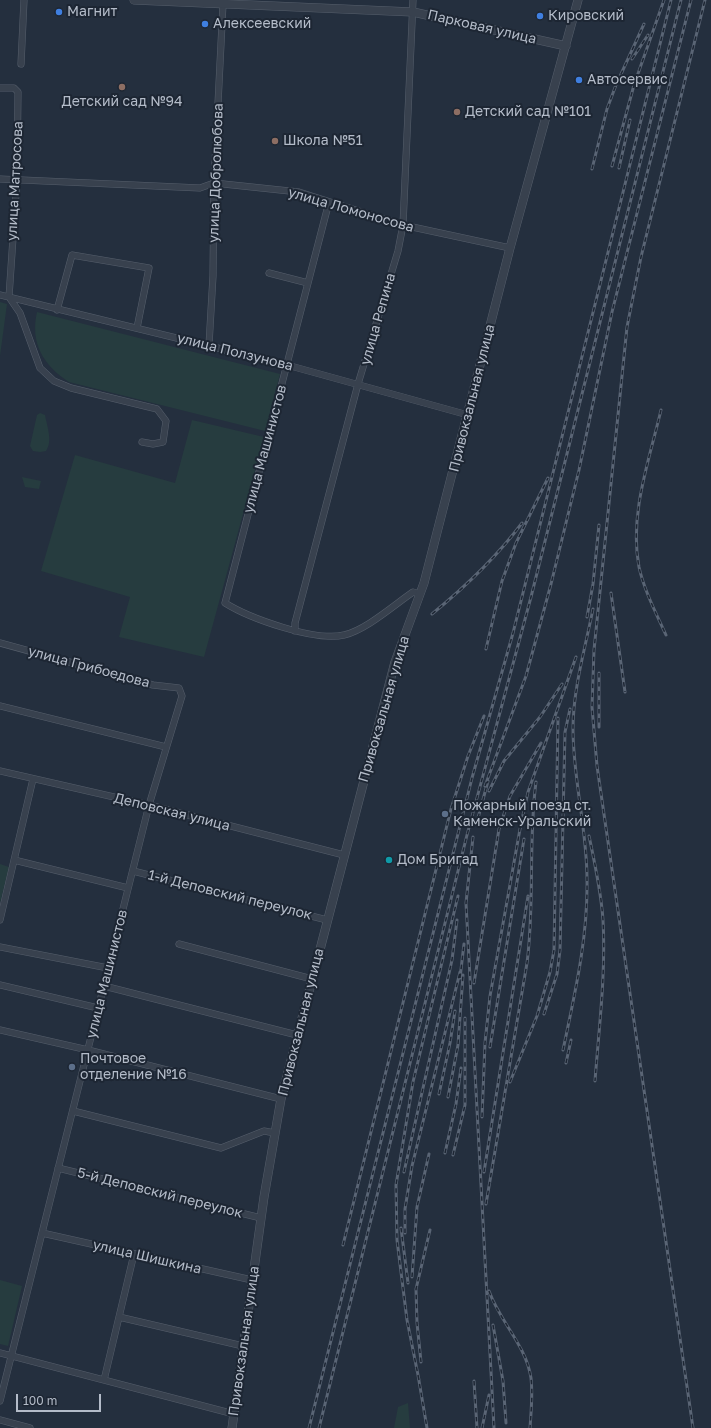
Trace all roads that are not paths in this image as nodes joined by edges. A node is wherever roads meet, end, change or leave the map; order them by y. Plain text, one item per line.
1 (24, 0) edge
2 (134, 0) edge
3 (413, 0) edge
4 (578, 0) edge
5 (223, 2) edge
6 (413, 12) junction
7 (566, 46) junction
8 (21, 64) dead end
9 (0, 88) edge
10 (0, 179) edge
11 (17, 179) junction
12 (214, 183) junction
13 (329, 202) junction
14 (403, 225) junction
15 (510, 248) junction
16 (269, 273) dead end
17 (308, 283) junction
18 (0, 295) edge
19 (9, 297) junction
20 (23, 302) junction
21 (57, 310) junction
22 (20, 313) junction
23 (137, 328) junction
24 (209, 345) junction
25 (287, 365) junction
26 (358, 384) junction
27 (468, 416) junction
28 (142, 442) dead end
29 (420, 594) junction
30 (295, 631) junction
31 (0, 643) edge
32 (179, 688) joint
33 (0, 706) edge
34 (166, 747) junction
35 (0, 771) edge
36 (33, 779) junction
37 (149, 805) junction
38 (344, 855) junction
39 (14, 860) junction
40 (133, 871) junction
41 (128, 888) junction
42 (0, 920) edge
43 (327, 920) junction
44 (179, 944) dead end
45 (0, 947) edge
46 (108, 968) junction
47 (312, 979) junction
48 (0, 985) edge
49 (104, 986) junction
50 (98, 1008) junction
51 (0, 1030) edge
52 (297, 1035) junction
53 (88, 1050) junction
54 (281, 1099) junction
55 (73, 1111) junction
56 (275, 1133) junction
57 (58, 1168) junction
58 (261, 1218) junction
59 (42, 1234) junction
60 (134, 1254) junction
61 (252, 1280) junction
62 (119, 1317) junction
63 (243, 1346) junction
64 (0, 1353) edge
65 (11, 1356) junction
66 (104, 1380) junction
67 (0, 1401) edge
68 (234, 1414) junction
69 (0, 1420) edge
70 (30, 1428) edge
71 (232, 1428) edge

1 - 8 street
2 - 5 street, Парковая улица
3 - 6 street, улица Репина
4 - 7 street, Привокзальная улица
5 - 6 street, Парковая улица
5 - 12 street, улица Добролюбова
6 - 7 street, Парковая улица
6 - 14 street, улица Репина
7 - 15 street, Привокзальная улица
9 - 11 street, улица Матросова
10 - 11 street, улица Ломоносова
11 - 12 street, улица Ломоносова
11 - 19 street, улица Матросова
12 - 13 street, улица Ломоносова
12 - 24 street, улица Добролюбова
13 - 14 street, улица Ломоносова
13 - 17 street, улица Машинистов
14 - 15 street, улица Ломоносова
14 - 26 street, улица Репина
15 - 27 street, Привокзальная улица
16 - 17 street
17 - 25 street, улица Машинистов
18 - 19 street, улица Ползунова
19 - 20 street, улица Ползунова
19 - 22 street
20 - 21 street, улица Ползунова
20 - 22 street
21 - 23 street, улица Ползунова
21 - 23 street
22 - 28 street
23 - 24 street, улица Ползунова
24 - 25 street, улица Ползунова
25 - 26 street, улица Ползунова
25 - 30 street, улица Машинистов
26 - 27 street, улица Ползунова
26 - 30 street, улица Репина
27 - 29 street, Привокзальная улица
29 - 30 street
29 - 38 street, Привокзальная улица
31 - 32 street, улица Грибоедова
32 - 34 street, улица Машинистов
33 - 34 street
34 - 37 street, улица Машинистов
35 - 36 street, Деповская улица
36 - 37 street, Деповская улица
36 - 39 street
37 - 38 street, Деповская улица
37 - 40 street, улица Машинистов
38 - 43 street, Привокзальная улица
39 - 41 street
39 - 42 street
40 - 41 street, улица Машинистов
40 - 43 street, 1-й Деповский переулок
41 - 46 street, улица Машинистов
43 - 47 street, Привокзальная улица
44 - 47 street
45 - 46 street
46 - 49 street, улица Машинистов
47 - 52 street, Привокзальная улица
48 - 50 street
49 - 50 street, улица Машинистов
49 - 52 street
50 - 53 street, улица Машинистов
51 - 53 street
52 - 54 street, Привокзальная улица
53 - 54 street
53 - 55 street, улица Машинистов
54 - 56 street, Привокзальная улица
55 - 56 street
55 - 57 street, улица Машинистов
56 - 58 street, Привокзальная улица
57 - 58 street, 5-й Деповский переулок
57 - 59 street, улица Машинистов
58 - 61 street, Привокзальная улица
59 - 60 street, улица Шишкина
59 - 65 street, улица Машинистов
60 - 61 street, улица Шишкина
60 - 62 street
61 - 63 street, Привокзальная улица
62 - 63 street
62 - 66 street
63 - 68 street, Привокзальная улица
64 - 65 street
65 - 66 street
65 - 67 street, улица Машинистов
66 - 68 street
68 - 71 street, Привокзальная улица
69 - 70 street

